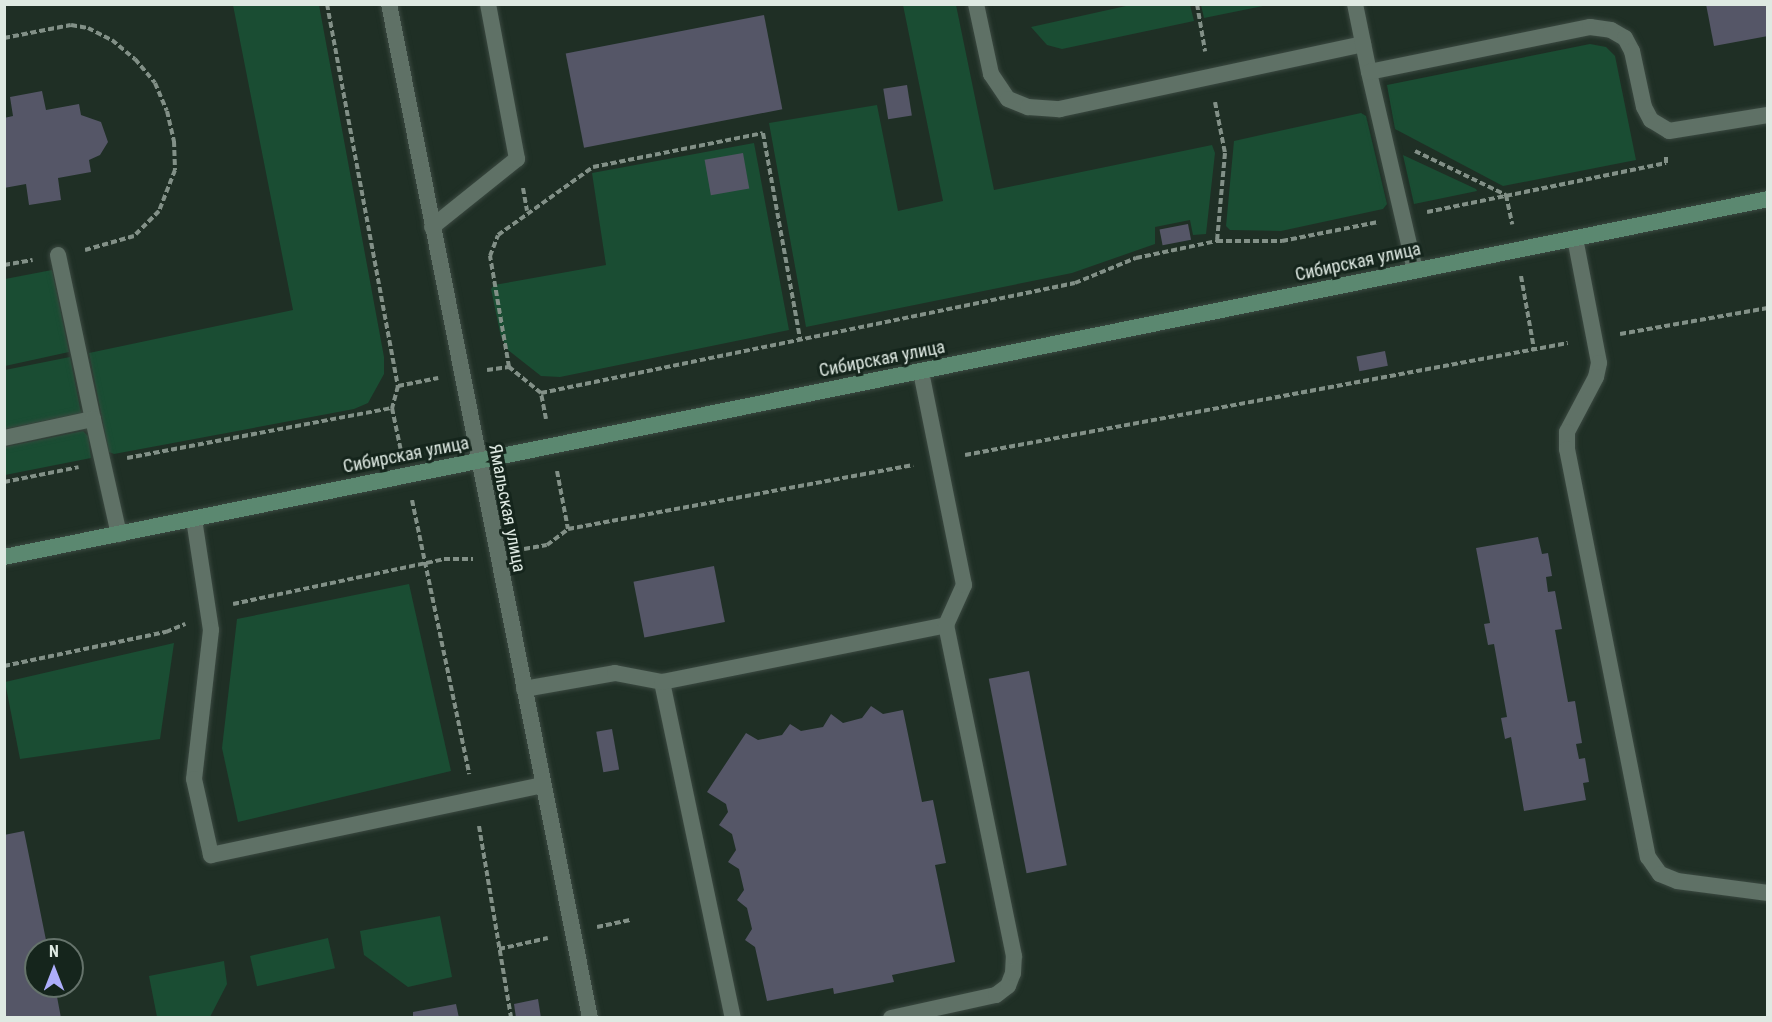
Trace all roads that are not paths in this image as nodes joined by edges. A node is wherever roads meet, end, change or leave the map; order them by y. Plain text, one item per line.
1 (389, 4) edge
2 (488, 4) edge
3 (976, 4) edge
4 (1355, 4) edge
5 (1363, 44) junction
6 (1369, 72) junction
7 (1767, 115) edge
8 (1767, 199) edge
9 (432, 227) junction
10 (1575, 238) junction
11 (58, 255) road end
12 (1415, 270) junction
13 (921, 371) junction
14 (93, 419) junction
15 (4, 438) edge
16 (478, 460) junction
17 (194, 519) junction
18 (119, 534) junction
19 (4, 557) edge
20 (946, 625) junction
21 (662, 682) junction
22 (524, 689) junction
23 (543, 785) junction
24 (1767, 893) edge
25 (590, 1017) edge
26 (733, 1017) edge
27 (891, 1017) edge

1 - 9 street, Ямальская улица
2 - 9 street
3 - 5 street
4 - 5 street
5 - 6 street
6 - 7 street
6 - 12 street
8 - 10 main road, Сибирская улица
9 - 16 street, Ямальская улица
10 - 12 main road, Сибирская улица
10 - 24 street
11 - 14 street
12 - 13 main road, Сибирская улица
13 - 16 main road, Сибирская улица
13 - 20 street
14 - 15 street
14 - 18 street
16 - 17 main road, Сибирская улица
16 - 22 street, Ямальская улица
17 - 18 main road, Сибирская улица
17 - 23 street
18 - 19 main road, Сибирская улица
20 - 21 street
20 - 27 street
21 - 22 street
21 - 26 street
22 - 23 street, Ямальская улица
23 - 25 street, Ямальская улица

